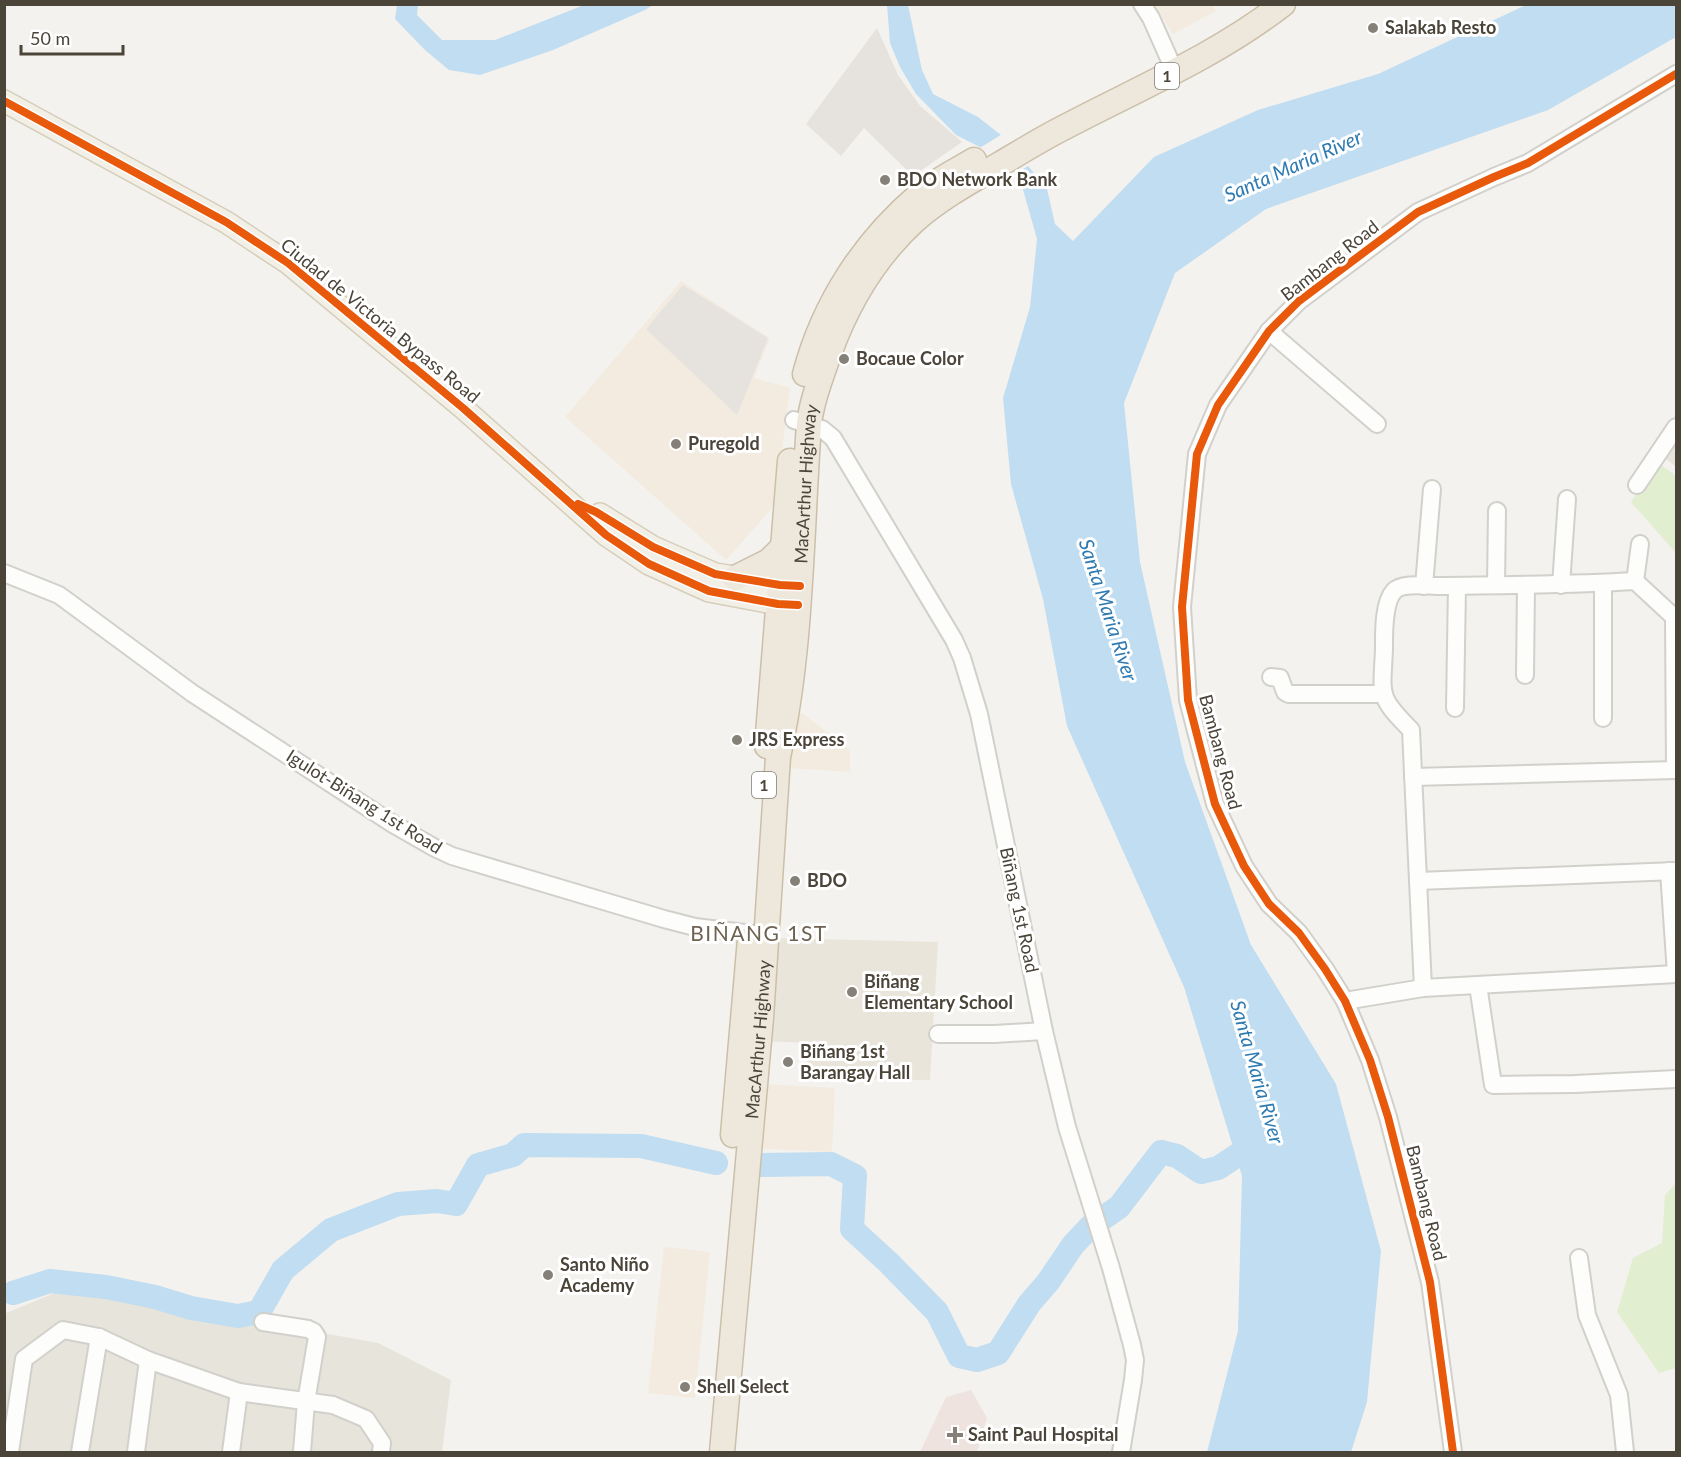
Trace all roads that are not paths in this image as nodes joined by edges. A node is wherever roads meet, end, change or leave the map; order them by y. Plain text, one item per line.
1 (1142, 4) edge
2 (1257, 4) edge
3 (1283, 4) edge
4 (1171, 65) junction
5 (1677, 74) edge
6 (4, 101) edge
7 (1269, 331) junction
8 (801, 422) junction
9 (1377, 424) dead end
10 (1677, 427) edge
11 (1637, 485) dead end
12 (1432, 489) dead end
13 (564, 498) junction
14 (1567, 499) dead end
15 (1497, 511) dead end
16 (1640, 544) dead end
17 (784, 546) junction
18 (4, 573) edge
19 (735, 578) junction
20 (1635, 581) junction
21 (1603, 583) junction
22 (1496, 585) junction
23 (1526, 585) junction
24 (1561, 585) junction
25 (1424, 586) junction
26 (1457, 586) junction
27 (789, 595) junction
28 (1676, 618) edge
29 (1525, 675) dead end
30 (1271, 677) dead end
31 (1382, 693) junction
32 (1455, 708) dead end
33 (1603, 718) dead end
34 (1676, 770) edge
35 (1413, 777) junction
36 (1673, 871) edge
37 (1418, 881) junction
38 (759, 934) junction
39 (1676, 974) edge
40 (1478, 985) junction
41 (1423, 988) junction
42 (1345, 1001) junction
43 (1044, 1031) junction
44 (938, 1034) dead end
45 (1677, 1079) edge
46 (1579, 1258) dead end
47 (263, 1322) dead end
48 (99, 1337) junction
49 (148, 1359) junction
50 (239, 1392) junction
51 (306, 1402) junction
52 (10, 1452) edge
53 (80, 1452) edge
54 (136, 1452) edge
55 (231, 1452) edge
56 (302, 1452) edge
57 (381, 1452) edge
58 (706, 1452) edge
59 (722, 1452) edge
60 (1121, 1452) edge
61 (1453, 1452) edge
62 (1625, 1452) edge

1 - 4 street
2 - 4 highway, MacArthur Highway / 1
3 - 4 highway, MacArthur Highway / 1
4 - 8 highway, MacArthur Highway / 1
5 - 7 street, Bambang Road
6 - 13 main road, Ciudad de Victoria Bypass Road
7 - 9 street
7 - 42 street, Bambang Road
8 - 17 highway, MacArthur Highway / 1
8 - 27 highway, MacArthur Highway / 1
8 - 43 street, Biñang 1st Road
10 - 11 street
12 - 25 street
13 - 19 main road, Ciudad de Victoria Bypass Road
13 - 27 main road, Ciudad de Victoria Bypass Road
14 - 24 street
15 - 22 street
16 - 20 street
17 - 19 highway
17 - 27 highway, MacArthur Highway / 1
18 - 38 street, Igulot-Biñang 1st Road
19 - 27 main road, Ciudad de Victoria Bypass Road
20 - 21 street
20 - 28 street
21 - 24 street
21 - 33 street
22 - 23 street
22 - 26 street
23 - 24 street
23 - 29 street
25 - 26 street
25 - 31 street
26 - 32 street
27 - 38 highway, MacArthur Highway / 1
28 - 34 street
30 - 31 street
31 - 35 street
34 - 35 street
35 - 37 street
36 - 37 street
36 - 39 street
37 - 41 street
38 - 58 highway, MacArthur Highway / 1
38 - 59 highway, MacArthur Highway / 1
39 - 40 street
40 - 41 street
40 - 45 street
41 - 42 street
42 - 61 street, Bambang Road
43 - 44 street
43 - 60 street, Biñang 1st Road
46 - 62 street
47 - 51 street
48 - 49 street
48 - 52 street
48 - 53 street
49 - 50 street
49 - 54 street
50 - 51 street
50 - 55 street
51 - 56 street
51 - 57 street

